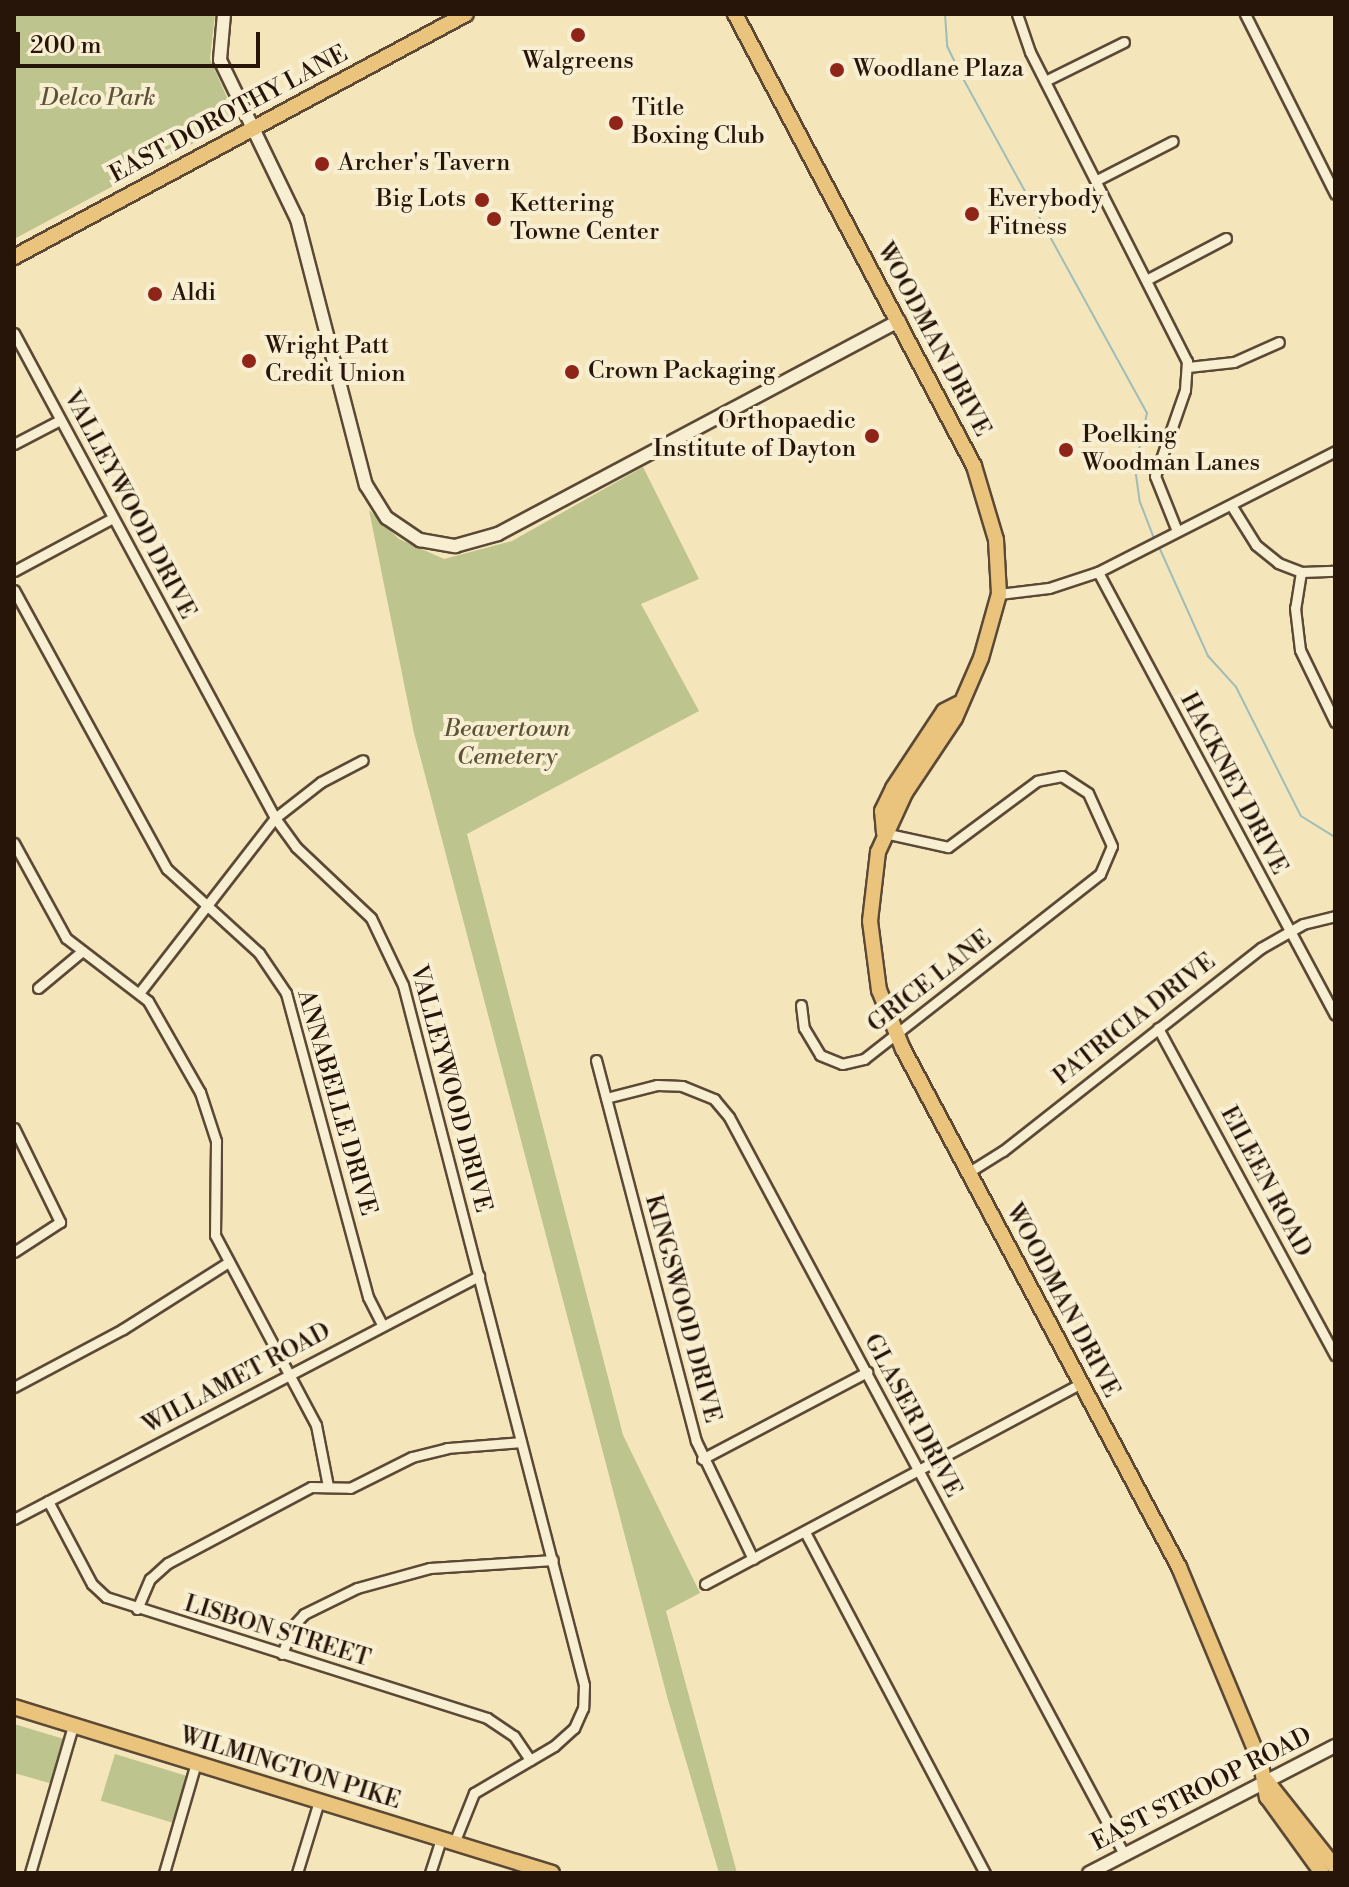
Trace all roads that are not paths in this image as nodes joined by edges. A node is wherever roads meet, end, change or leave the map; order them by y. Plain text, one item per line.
1 (224, 14) edge
2 (466, 14) edge
3 (735, 14) edge
4 (1017, 14) edge
5 (1245, 14) edge
6 (1124, 42) dead end
7 (1045, 81) junction
8 (253, 128) junction
9 (1173, 141) dead end
10 (1097, 180) junction
11 (1335, 194) edge
12 (1226, 238) dead end
13 (14, 257) edge
14 (1148, 279) junction
15 (899, 321) junction
16 (14, 333) edge
17 (1279, 342) dead end
18 (1188, 367) junction
19 (60, 420) junction
20 (14, 444) edge
21 (1335, 451) edge
22 (1231, 505) junction
23 (113, 518) junction
24 (1177, 531) junction
25 (14, 571) edge
26 (1335, 571) edge
27 (1098, 572) junction
28 (1301, 572) junction
29 (14, 590) edge
30 (999, 594) junction
31 (1334, 719) edge
32 (363, 760) dead end
33 (275, 818) junction
34 (884, 833) junction
35 (14, 843) edge
36 (17, 856) edge
37 (207, 908) junction
38 (1335, 916) edge
39 (1289, 932) junction
40 (80, 953) junction
41 (38, 988) dead end
42 (140, 992) junction
43 (801, 1005) dead end
44 (1335, 1015) edge
45 (1158, 1028) junction
46 (896, 1036) junction
47 (596, 1060) dead end
48 (606, 1098) junction
49 (14, 1128) edge
50 (969, 1172) junction
51 (14, 1252) edge
52 (227, 1263) junction
53 (479, 1276) junction
54 (382, 1324) junction
55 (1335, 1355) edge
56 (867, 1372) junction
57 (289, 1374) junction
58 (1081, 1383) junction
59 (14, 1387) edge
60 (521, 1442) junction
61 (702, 1459) junction
62 (919, 1470) junction
63 (328, 1486) junction
64 (48, 1501) junction
65 (14, 1519) edge
66 (805, 1532) junction
67 (753, 1559) junction
68 (553, 1560) junction
69 (705, 1584) dead end
70 (137, 1609) junction
71 (282, 1654) junction
72 (14, 1707) edge
73 (73, 1726) junction
74 (1335, 1746) edge
75 (530, 1760) junction
76 (196, 1763) junction
77 (1266, 1780) junction
78 (319, 1801) junction
79 (448, 1841) junction
80 (1124, 1854) junction
81 (1335, 1867) edge
82 (30, 1873) edge
83 (164, 1873) edge
84 (297, 1873) edge
85 (430, 1873) edge
86 (552, 1873) edge
87 (985, 1873) edge
88 (1089, 1873) edge
89 (1322, 1873) edge

1 - 8 street
2 - 8 main road, EAST DOROTHY LANE
3 - 15 main road, WOODMAN DRIVE
4 - 7 street
5 - 11 street
6 - 7 street
7 - 10 street
8 - 13 main road, EAST DOROTHY LANE
8 - 15 street
9 - 10 street
10 - 14 street
12 - 14 street
14 - 18 street
15 - 30 main road, WOODMAN DRIVE
16 - 19 street, VALLEYWOOD DRIVE
17 - 18 street
18 - 24 street
19 - 20 street
19 - 23 street, VALLEYWOOD DRIVE
21 - 22 street
22 - 24 street
22 - 28 street
23 - 25 street
23 - 33 street, VALLEYWOOD DRIVE
24 - 27 street
26 - 28 street
27 - 30 street
27 - 39 street, HACKNEY DRIVE
28 - 31 street
29 - 37 street, ANNABELLE DRIVE
30 - 34 main road, WOODMAN DRIVE
32 - 33 street
33 - 37 street
33 - 53 street, VALLEYWOOD DRIVE
34 - 46 main road, WOODMAN DRIVE
34 - 46 street, GRICE LANE
35 - 36 street
36 - 40 street
37 - 42 street
37 - 54 street, ANNABELLE DRIVE
38 - 39 street, PATRICIA DRIVE
39 - 44 street, HACKNEY DRIVE
39 - 45 street, PATRICIA DRIVE
40 - 41 street
40 - 42 street
42 - 52 street
43 - 46 street, GRICE LANE
45 - 50 street, PATRICIA DRIVE
45 - 55 street, EILEEN ROAD
46 - 50 main road, WOODMAN DRIVE
47 - 48 street, KINGSWOOD DRIVE
48 - 56 street, GLASER DRIVE
48 - 61 street, KINGSWOOD DRIVE
49 - 51 street
50 - 58 main road, WOODMAN DRIVE
52 - 57 street
52 - 59 street
53 - 54 street, WILLAMET ROAD
53 - 60 street, VALLEYWOOD DRIVE
54 - 57 street, WILLAMET ROAD
56 - 61 street
56 - 62 street, GLASER DRIVE
57 - 63 street
57 - 64 street, WILLAMET ROAD
58 - 62 street
58 - 77 main road, WOODMAN DRIVE
60 - 63 street
60 - 68 street, VALLEYWOOD DRIVE
61 - 67 street, KINGSWOOD DRIVE
62 - 66 street
62 - 80 street, GLASER DRIVE
63 - 70 street
64 - 65 street, WILLAMET ROAD
64 - 70 street, LISBON STREET
66 - 67 street
66 - 87 street
67 - 69 street
68 - 71 street
68 - 75 street, VALLEYWOOD DRIVE
70 - 71 street, LISBON STREET
71 - 75 street, LISBON STREET
72 - 73 main road, WILMINGTON PIKE
73 - 76 main road, WILMINGTON PIKE
73 - 82 street
74 - 77 street, EAST STROOP ROAD
75 - 79 street, VALLEYWOOD DRIVE
76 - 78 main road, WILMINGTON PIKE
76 - 83 street
77 - 80 street, EAST STROOP ROAD
77 - 81 main road, WOODMAN DRIVE
77 - 89 main road, WOODMAN DRIVE
78 - 79 main road, WILMINGTON PIKE
78 - 84 street
79 - 85 street, VALLEYWOOD DRIVE
79 - 86 main road, WILMINGTON PIKE
80 - 88 street, EAST STROOP ROAD

